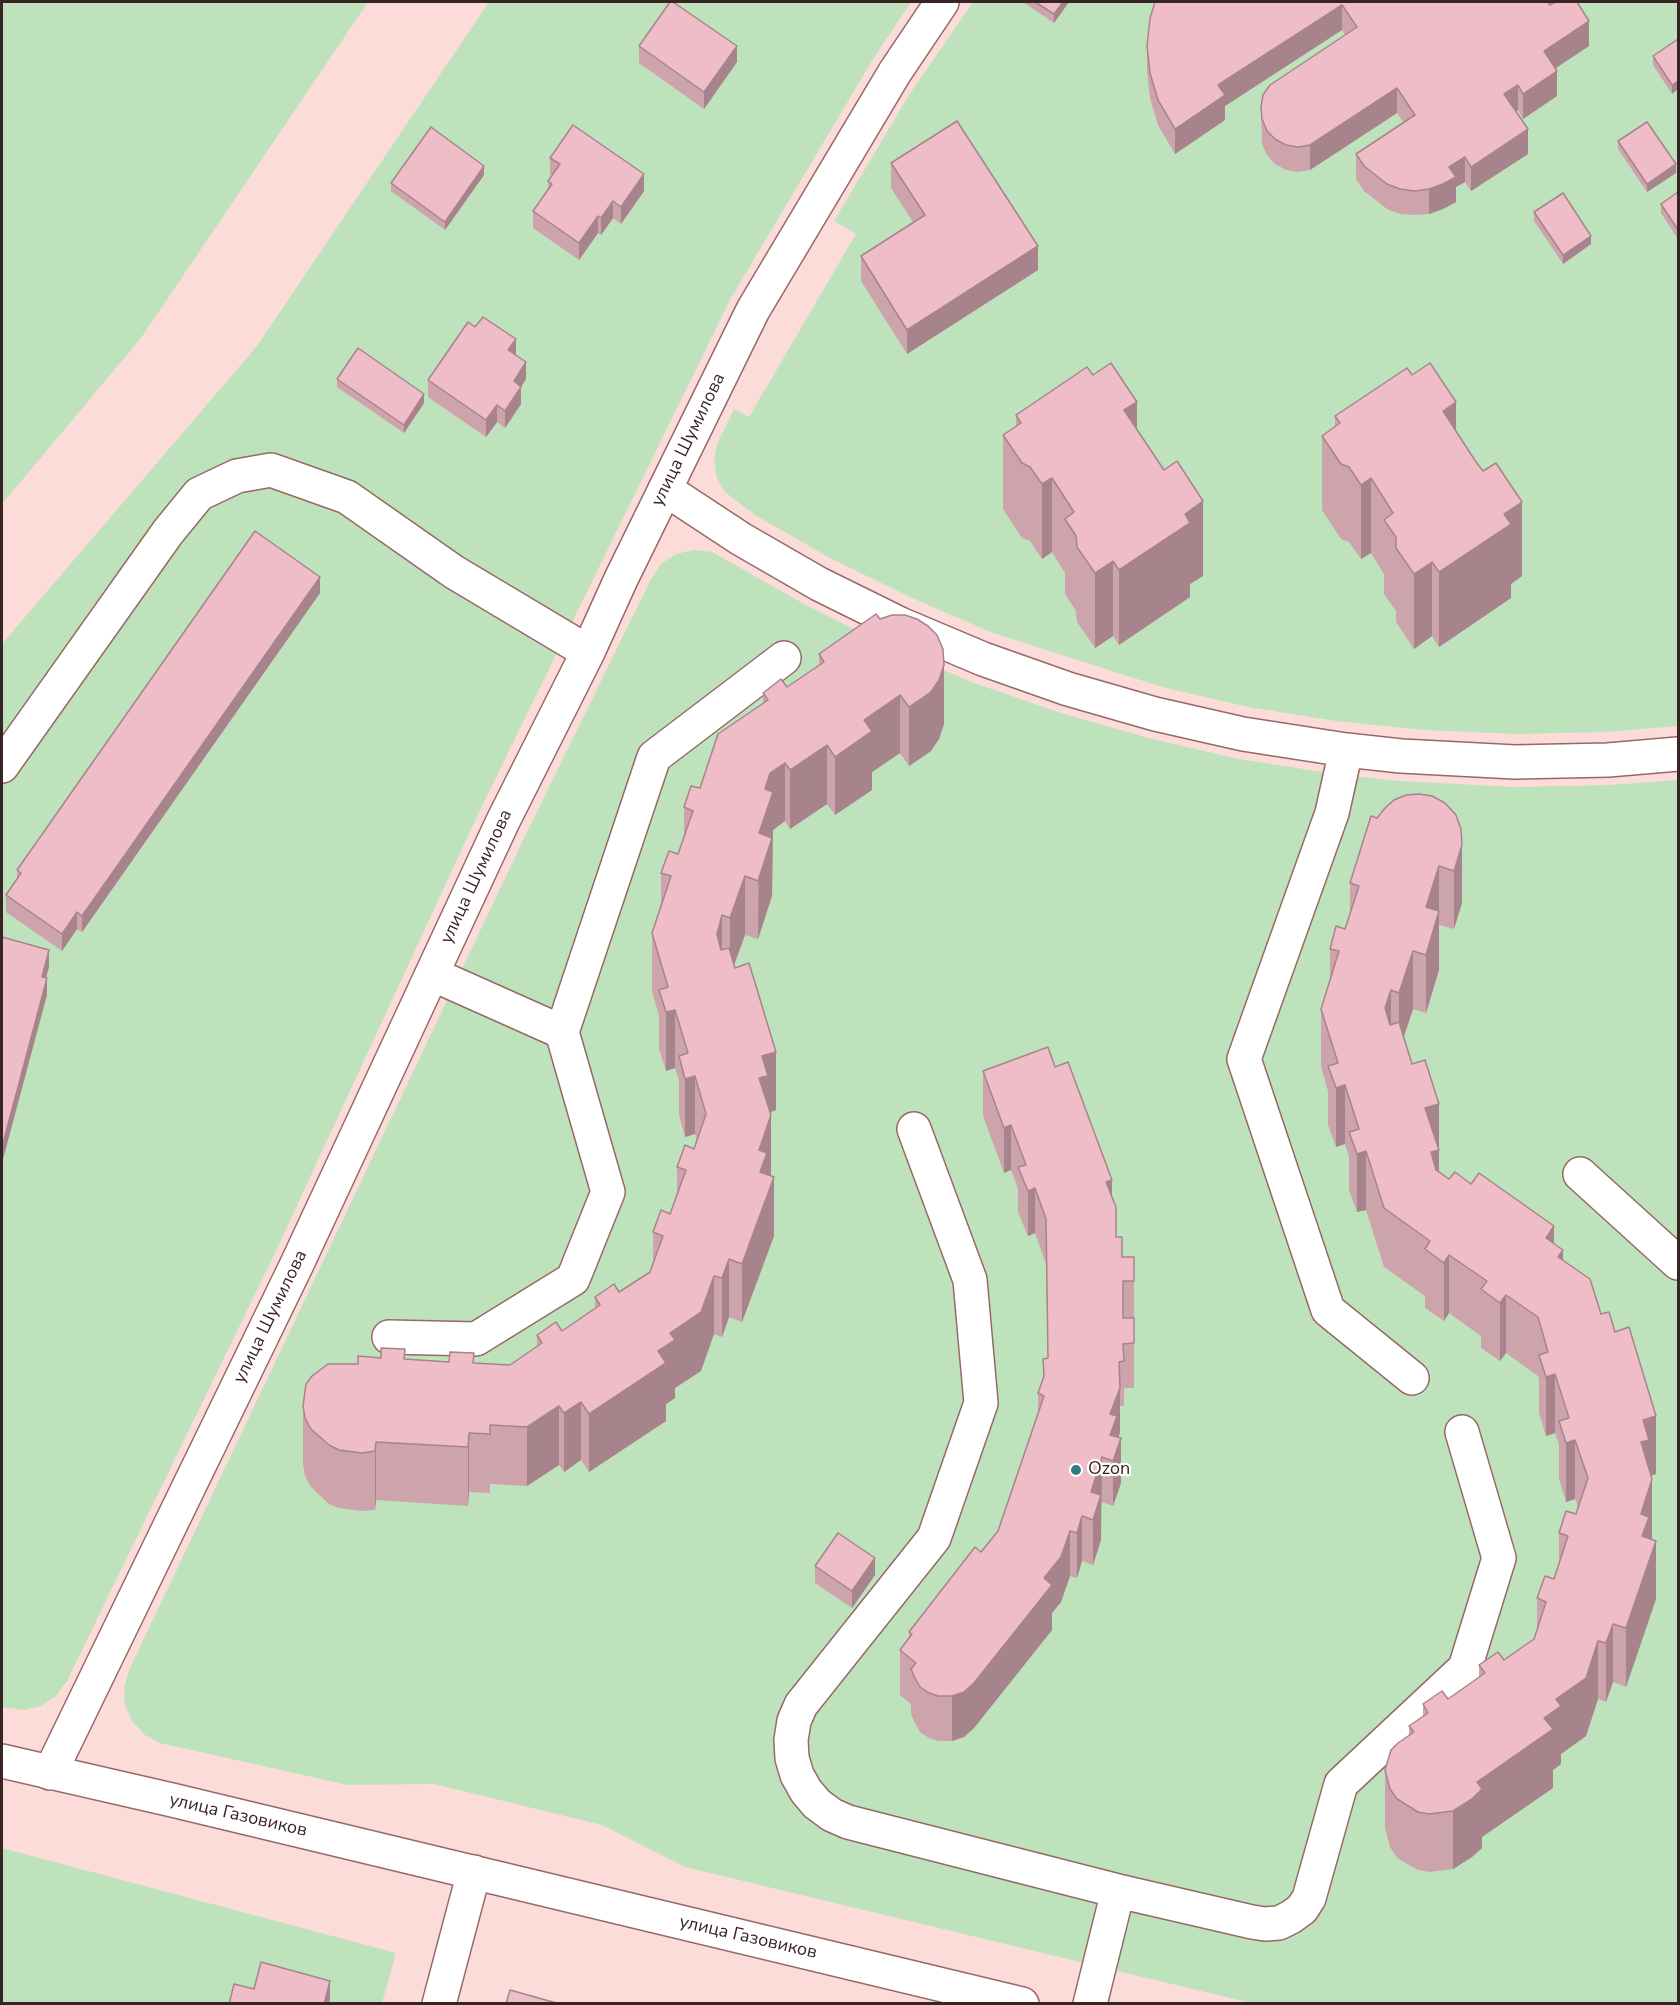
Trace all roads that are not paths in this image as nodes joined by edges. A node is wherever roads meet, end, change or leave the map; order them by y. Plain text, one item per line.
1 (942, 2) edge
2 (665, 489) junction
3 (588, 652) junction
4 (784, 658) dead end
5 (1346, 750) junction
6 (1678, 754) edge
7 (2, 766) edge
8 (432, 974) junction
9 (562, 1032) junction
10 (914, 1129) dead end
11 (1580, 1174) dead end
12 (1678, 1263) edge
13 (389, 1337) dead end
14 (1412, 1378) dead end
15 (1462, 1432) dead end
16 (2, 1761) edge
17 (50, 1773) junction
18 (474, 1872) junction
19 (1118, 1891) junction
20 (439, 2004) edge
21 (1022, 2004) edge
22 (1090, 2004) edge

1 - 2 street, улица Шумилова
2 - 3 street, улица Шумилова
2 - 5 street
3 - 7 street
3 - 8 street, улица Шумилова
4 - 9 street
5 - 6 street
5 - 14 street
8 - 9 street
8 - 17 street, улица Шумилова
9 - 13 street
10 - 19 street
11 - 12 street
15 - 19 street
16 - 17 street, улица Газовиков
17 - 18 street, улица Газовиков
18 - 20 street
18 - 21 street, улица Газовиков
19 - 22 street

